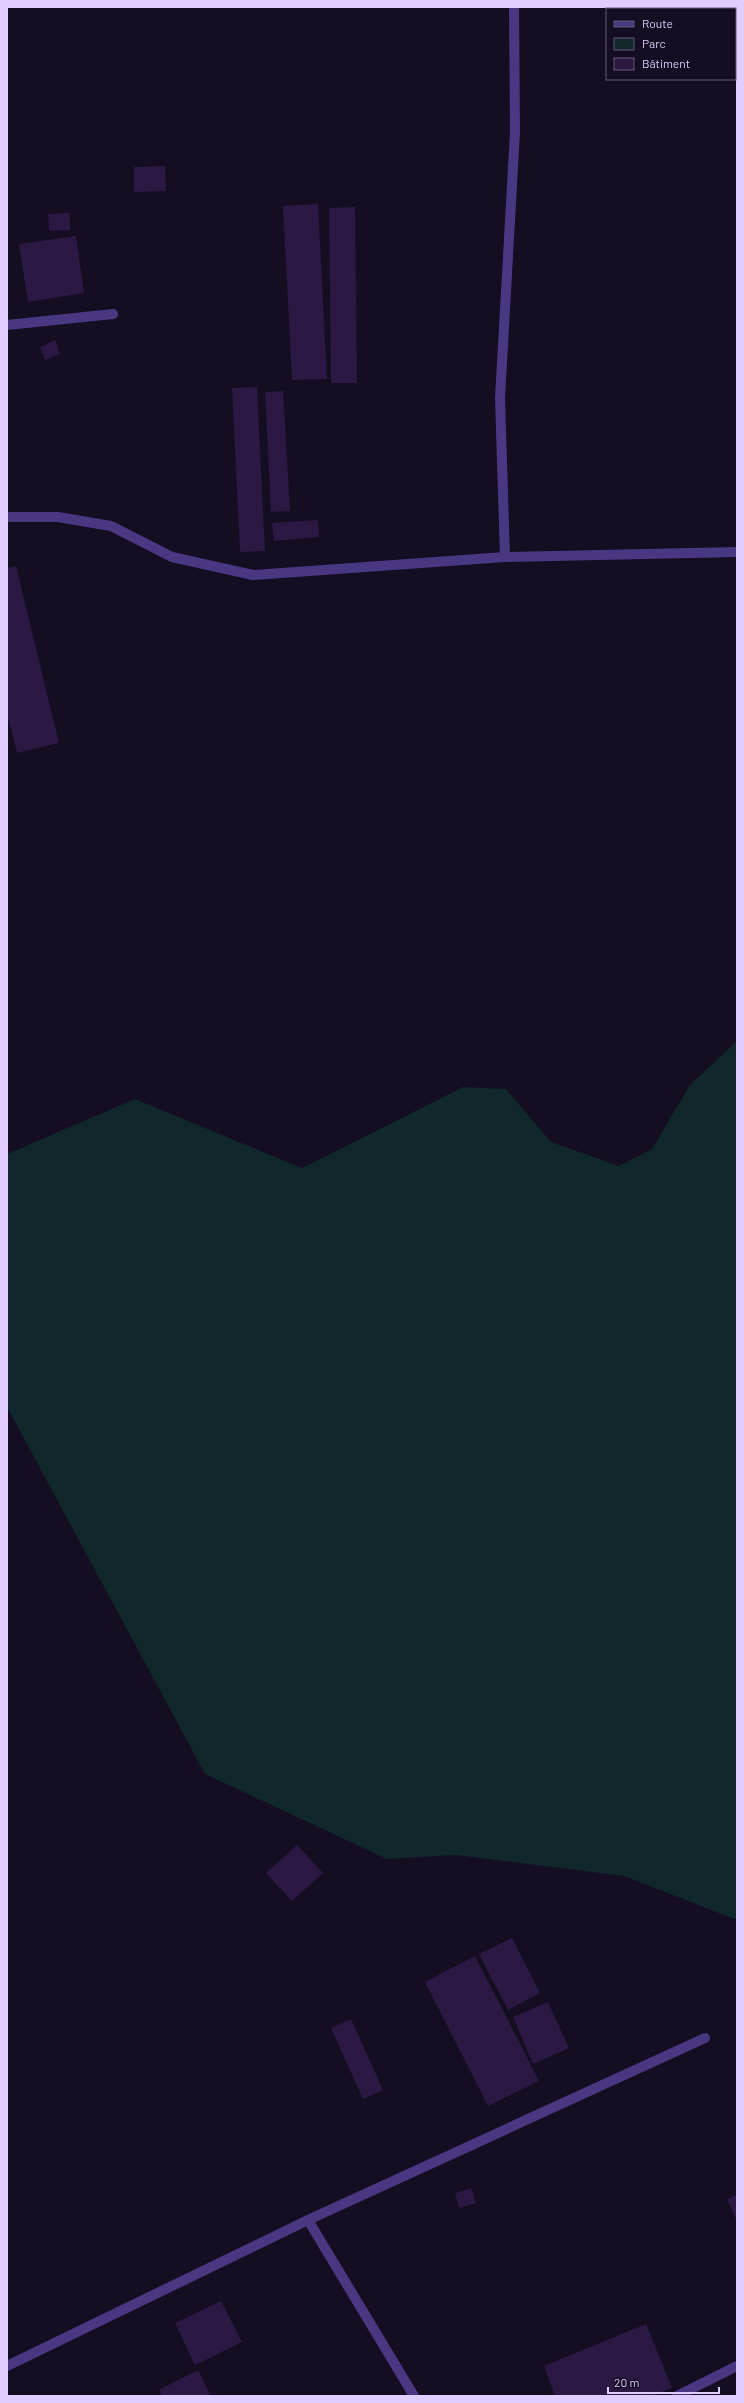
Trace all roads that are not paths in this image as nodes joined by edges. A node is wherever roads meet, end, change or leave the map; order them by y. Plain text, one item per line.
1 (514, 7) edge
2 (113, 314) dead end
3 (7, 325) edge
4 (7, 517) edge
5 (737, 552) edge
6 (505, 557) junction
7 (705, 2038) dead end
8 (308, 2220) junction
9 (7, 2366) edge
10 (737, 2366) edge
11 (414, 2396) edge
12 (677, 2396) edge

1 - 6 street
2 - 3 street
4 - 6 street
5 - 6 street
7 - 8 street
8 - 9 street
8 - 11 street
10 - 12 street

